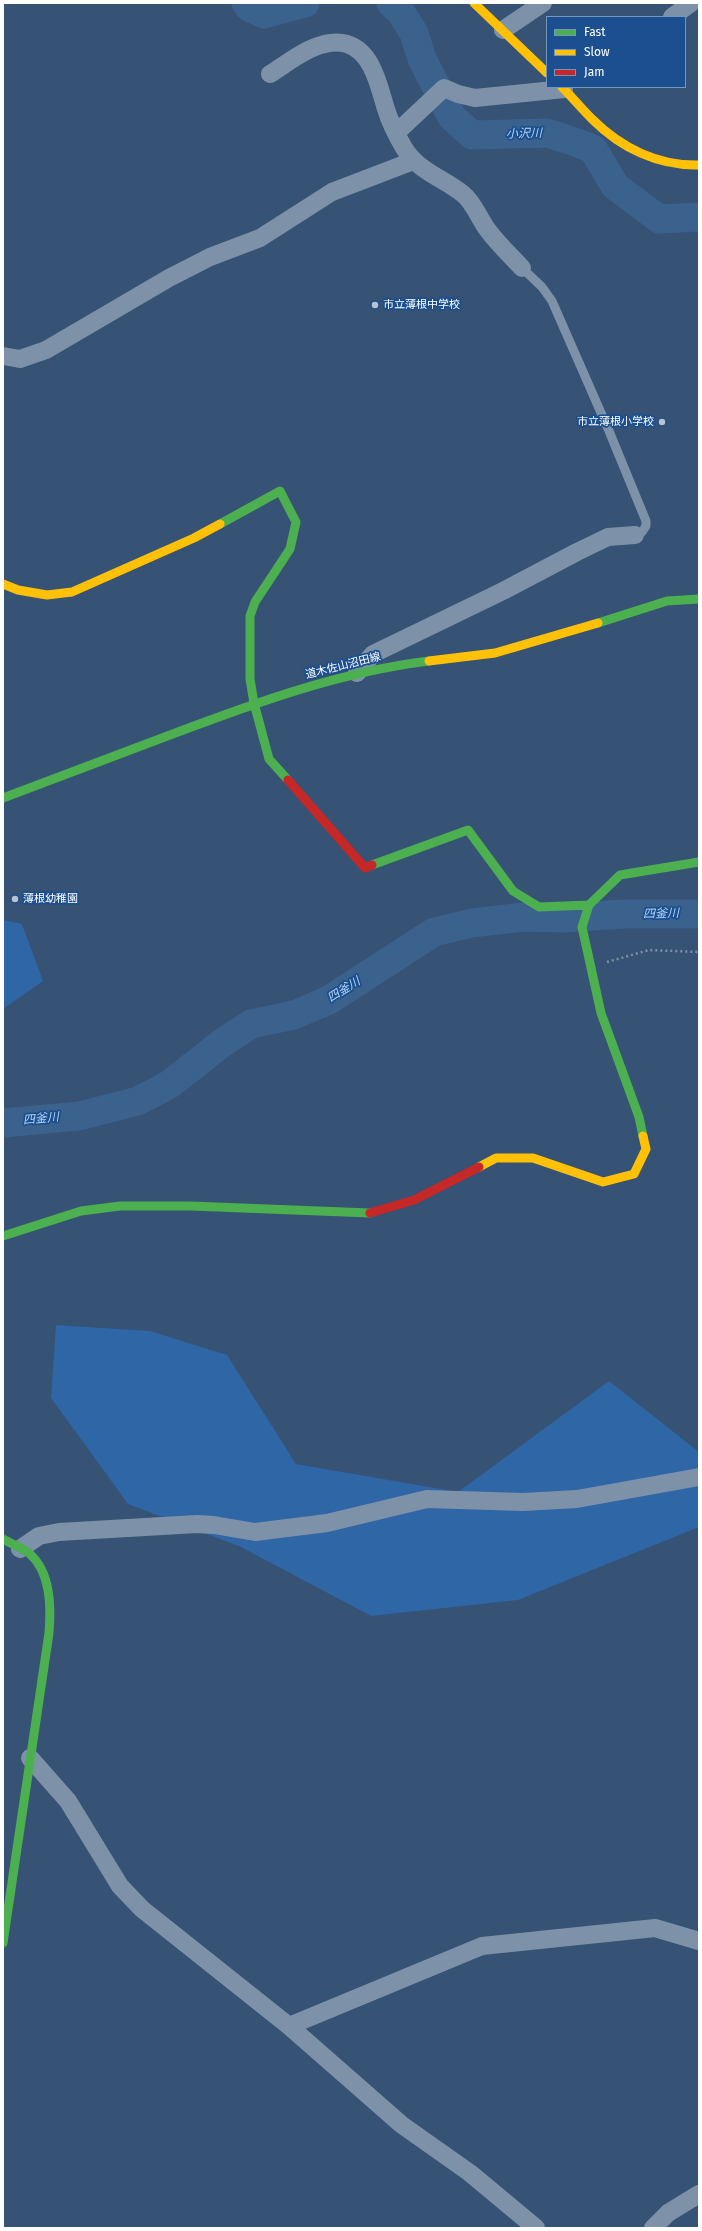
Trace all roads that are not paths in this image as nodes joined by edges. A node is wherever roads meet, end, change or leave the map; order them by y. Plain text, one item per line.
1 (474, 3) edge
2 (543, 3) edge
3 (691, 3) edge
4 (673, 16) edge
5 (503, 30) junction
6 (546, 72) edge
7 (270, 74) dead end
8 (568, 89) edge
9 (396, 134) junction
10 (413, 161) junction
11 (699, 165) edge
12 (522, 268) joint
13 (3, 356) edge
14 (635, 535) joint
15 (3, 584) edge
16 (699, 599) edge
17 (358, 673) junction
18 (254, 703) junction
19 (3, 798) edge
20 (699, 862) edge
21 (589, 905) junction
22 (3, 1236) edge
23 (699, 1477) edge
24 (3, 1539) edge
25 (20, 1549) junction
26 (30, 1758) junction
27 (699, 1941) edge
28 (3, 1943) edge
29 (289, 2026) junction
30 (699, 2194) edge
31 (536, 2228) edge
32 (654, 2228) edge

1 - 5 street
2 - 5 street
3 - 4 street
5 - 6 street
7 - 9 street
8 - 9 street
8 - 11 street
9 - 10 street
10 - 12 street
10 - 13 street
12 - 14 lane
14 - 17 street
15 - 18 street
16 - 17 street, 道木佐山沼田線
17 - 18 street, 道木佐山沼田線
18 - 19 street, 道木佐山沼田線
18 - 21 street
20 - 21 street
21 - 22 street
23 - 25 street
24 - 25 street
25 - 26 street
26 - 28 street
26 - 29 street
27 - 29 street
29 - 31 street
30 - 32 street

